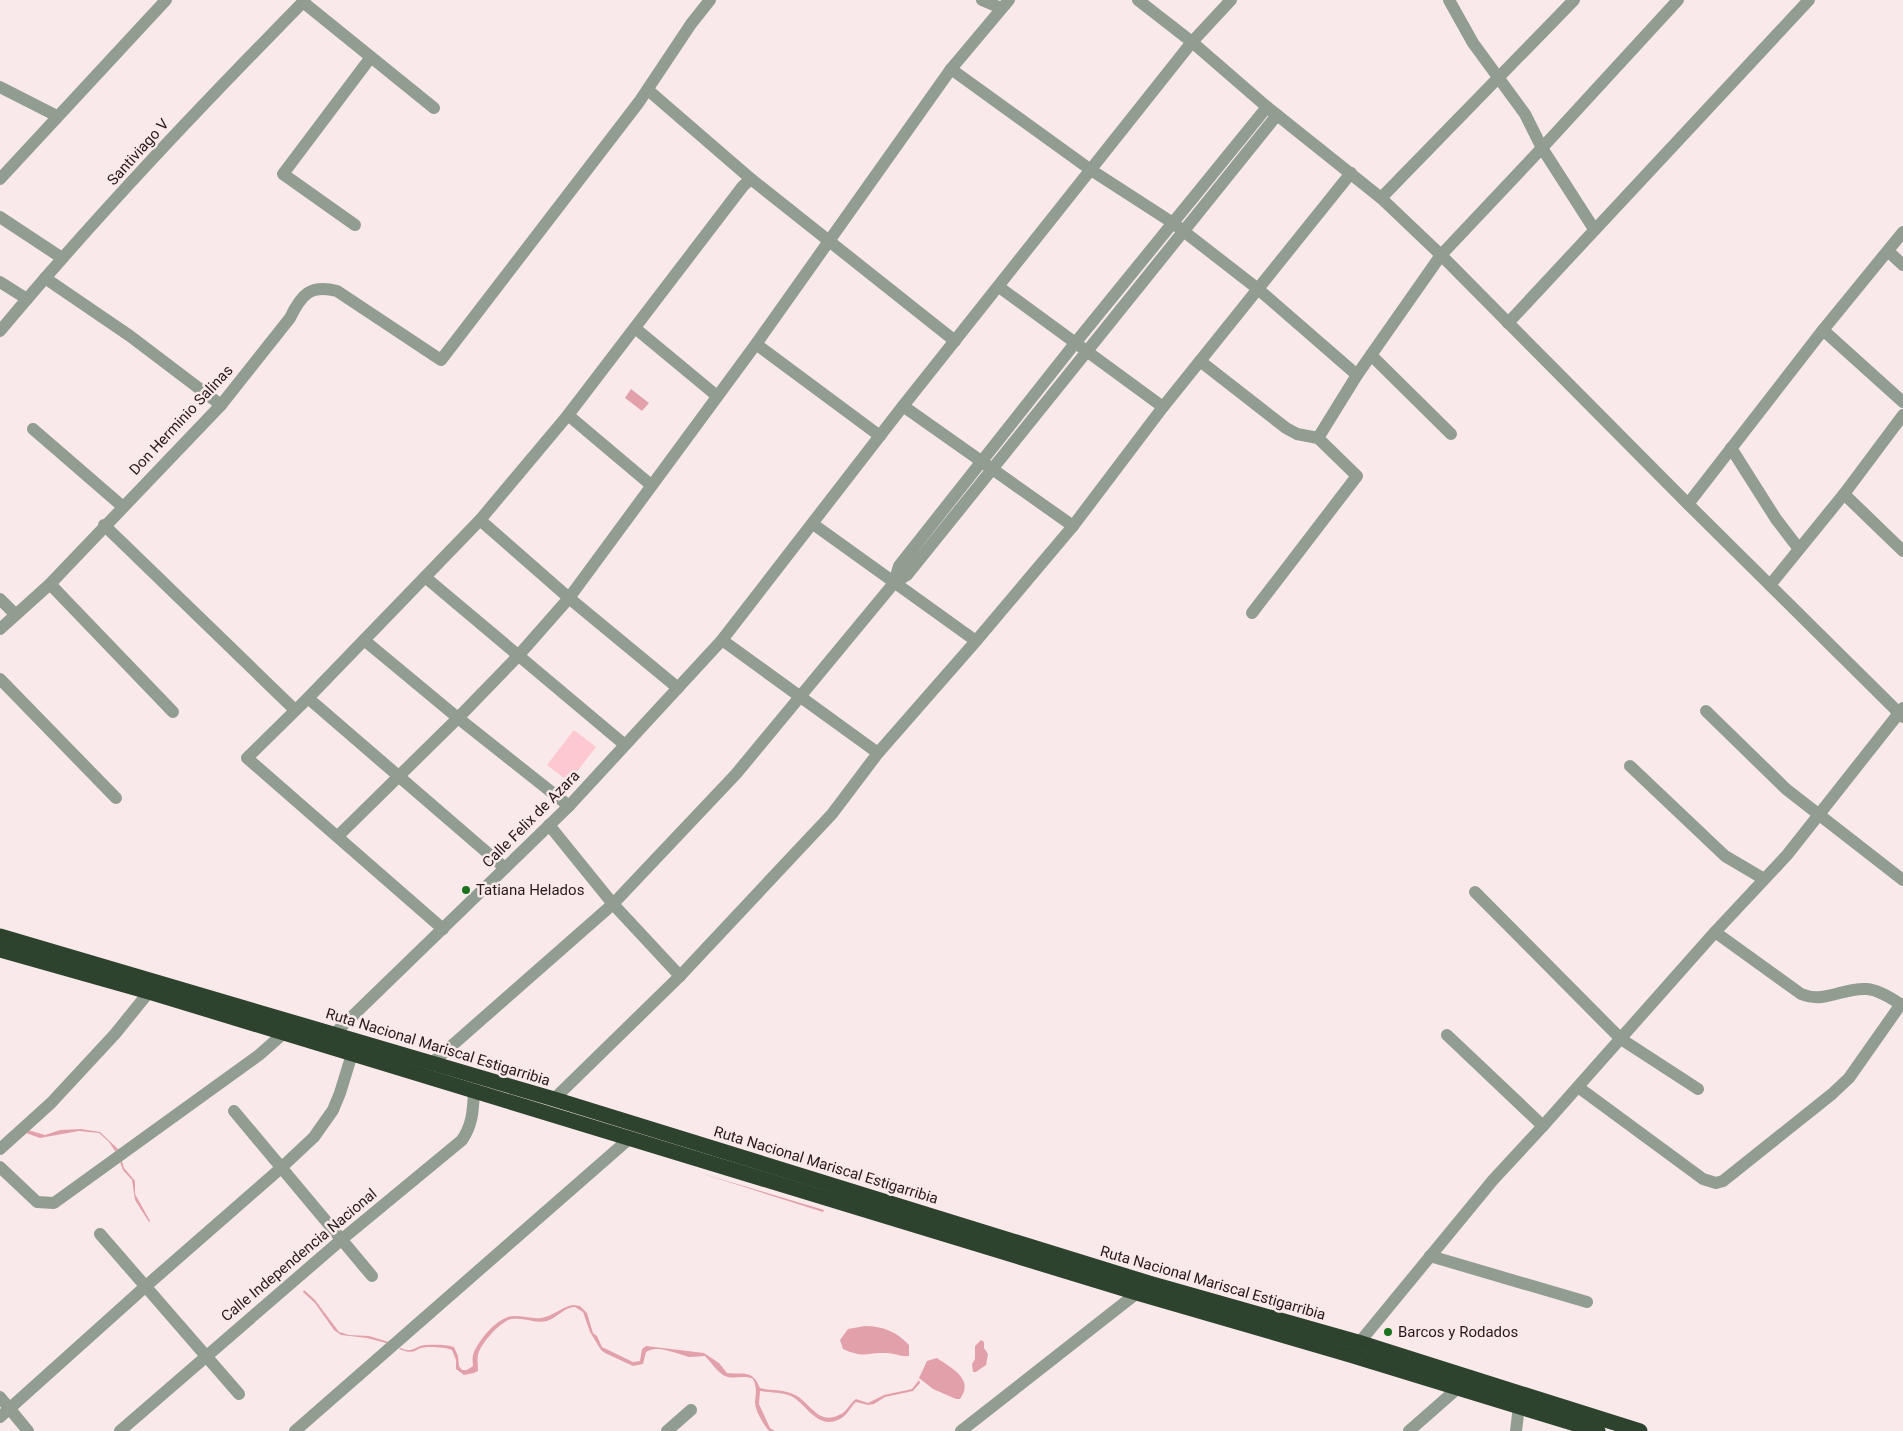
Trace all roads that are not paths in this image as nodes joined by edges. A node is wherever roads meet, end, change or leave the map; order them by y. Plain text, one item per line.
1 (166, 0) edge
2 (710, 0) edge
3 (982, 0) edge
4 (1138, 0) edge
5 (1230, 0) edge
6 (1448, 0) edge
7 (1574, 0) edge
8 (1678, 0) edge
9 (304, 1) edge
10 (1801, 3) edge
11 (1005, 4) edge
12 (1192, 42) junction
13 (371, 58) junction
14 (952, 69) junction
15 (1497, 79) junction
16 (0, 87) edge
17 (648, 90) junction
18 (434, 108) dead end
19 (1272, 111) junction
20 (57, 116) junction
21 (1542, 148) junction
22 (1091, 170) junction
23 (1351, 173) junction
24 (751, 179) junction
25 (0, 180) edge
26 (1381, 198) junction
27 (0, 216) edge
28 (355, 225) dead end
29 (1178, 227) junction
30 (1594, 229) junction
31 (1903, 232) edge
32 (830, 240) junction
33 (1888, 251) junction
34 (1441, 255) junction
35 (62, 258) junction
36 (1903, 265) edge
37 (45, 278) junction
38 (0, 282) edge
39 (999, 287) junction
40 (1258, 290) junction
41 (27, 299) junction
42 (1508, 323) junction
43 (635, 328) junction
44 (1823, 330) junction
45 (0, 331) edge
46 (955, 341) junction
47 (756, 344) junction
48 (1081, 346) junction
49 (1371, 355) junction
50 (1200, 362) junction
51 (1357, 375) junction
52 (718, 396) junction
53 (1903, 402) edge
54 (221, 405) junction
55 (903, 406) junction
56 (1163, 407) junction
57 (568, 415) junction
58 (1903, 416) edge
59 (34, 428) dead end
60 (1451, 434) dead end
61 (880, 436) junction
62 (1318, 438) junction
63 (1732, 448) junction
64 (987, 467) junction
65 (652, 485) junction
66 (1844, 494) junction
67 (1688, 504) junction
68 (122, 506) junction
69 (480, 520) junction
70 (813, 524) junction
71 (104, 526) junction
72 (1072, 526) junction
73 (1799, 550) junction
74 (1903, 551) edge
75 (425, 577) junction
76 (894, 582) junction
77 (50, 584) junction
78 (1770, 585) junction
79 (569, 598) junction
80 (0, 599) edge
81 (1252, 613) dead end
82 (15, 614) junction
83 (0, 629) edge
84 (364, 640) junction
85 (722, 640) junction
86 (976, 641) junction
87 (518, 656) junction
88 (0, 679) edge
89 (678, 688) junction
90 (800, 697) junction
91 (308, 698) junction
92 (296, 710) junction
93 (1706, 711) dead end
94 (173, 712) dead end
95 (1902, 713) edge
96 (458, 718) junction
97 (625, 745) junction
98 (878, 752) junction
99 (1630, 766) dead end
100 (398, 777) junction
101 (116, 798) dead end
102 (569, 806) junction
103 (1818, 815) junction
104 (550, 824) junction
105 (338, 836) junction
106 (506, 868) junction
107 (1764, 879) junction
108 (1903, 880) edge
109 (1475, 892) dead end
110 (614, 904) junction
111 (443, 929) junction
112 (1715, 932) junction
113 (2, 948) edge
114 (680, 976) junction
115 (149, 992) junction
116 (1902, 1005) edge
117 (284, 1033) junction
118 (334, 1034) junction
119 (1446, 1035) dead end
120 (1621, 1039) junction
121 (352, 1054) junction
122 (432, 1063) junction
123 (1578, 1087) junction
124 (1698, 1089) dead end
125 (474, 1091) junction
126 (554, 1099) junction
127 (234, 1111) dead end
128 (1543, 1126) junction
129 (629, 1139) junction
130 (0, 1149) edge
131 (0, 1167) edge
132 (282, 1168) junction
133 (100, 1234) dead end
134 (341, 1240) junction
135 (1430, 1256) junction
136 (372, 1276) dead end
137 (146, 1286) junction
138 (1137, 1293) junction
139 (1587, 1302) dead end
140 (1354, 1349) junction
141 (206, 1356) junction
142 (1458, 1388) junction
143 (239, 1394) dead end
144 (0, 1397) edge
145 (691, 1410) dead end
146 (5, 1413) edge
147 (1518, 1419) edge
148 (28, 1431) edge
149 (120, 1431) edge
150 (295, 1431) edge
151 (667, 1431) edge
152 (961, 1431) edge
153 (1408, 1431) edge
154 (1505, 1431) edge
155 (1598, 1431) edge
156 (1640, 1431) edge

1 - 20 street
2 - 17 street
3 - 11 street
4 - 12 street
5 - 12 street, Calle Felix de Azara
6 - 15 street
7 - 15 street
8 - 21 street
9 - 13 street
9 - 35 street, Santiviago V
10 - 30 street
11 - 14 street
12 - 19 street
12 - 22 street, Calle Felix de Azara
13 - 18 street
13 - 28 street
14 - 22 street
14 - 32 street
15 - 21 street
15 - 26 street
16 - 20 street
17 - 24 street
17 - 54 street, Don Herminio Salinas
19 - 23 street
19 - 29 street
20 - 25 street
21 - 30 street
21 - 34 street
22 - 29 street
22 - 39 street, Calle Felix de Azara
23 - 26 street
23 - 40 street
24 - 32 street
24 - 43 street
26 - 34 street
27 - 35 street
29 - 40 street
29 - 48 street
30 - 42 street
31 - 33 street
32 - 46 street
32 - 47 street
33 - 36 street
33 - 44 street
34 - 42 street
34 - 49 street
35 - 37 street, Santiviago V
37 - 41 street, Santiviago V
37 - 54 street
38 - 41 street
39 - 46 street, Calle Felix de Azara
39 - 48 street
40 - 50 street
40 - 51 street
41 - 45 street, Santiviago V
42 - 67 street
43 - 52 street
43 - 57 street
44 - 53 street
44 - 63 street
46 - 55 street, Calle Felix de Azara
47 - 52 street
47 - 61 street
48 - 56 street
48 - 64 street
49 - 51 street
49 - 60 street
50 - 56 street
50 - 62 street
51 - 62 street
52 - 65 street
54 - 68 street, Don Herminio Salinas
55 - 61 street, Calle Felix de Azara
55 - 64 street
56 - 72 street
57 - 65 street
57 - 69 street
58 - 66 street
59 - 68 street
61 - 70 street, Calle Felix de Azara
62 - 81 street
63 - 67 street
63 - 73 street
64 - 72 street
64 - 76 street
65 - 79 street
66 - 73 street
66 - 74 street
67 - 78 street
68 - 71 street, Don Herminio Salinas
69 - 75 street
69 - 79 street
70 - 76 street
70 - 85 street, Calle Felix de Azara
71 - 77 street, Don Herminio Salinas
71 - 92 street
72 - 86 street
73 - 78 street
75 - 84 street
75 - 87 street
76 - 86 street
76 - 90 street
77 - 82 street, Don Herminio Salinas
77 - 94 street
78 - 95 street
79 - 87 street
79 - 89 street
80 - 82 street
82 - 83 street, Don Herminio Salinas
84 - 91 street
84 - 96 street
85 - 89 street, Calle Felix de Azara
85 - 90 street
86 - 98 street
87 - 96 street
87 - 97 street
88 - 101 street
89 - 97 street, Calle Felix de Azara
90 - 98 street
90 - 110 street
91 - 92 street
91 - 100 street
92 - 105 street
93 - 103 street
95 - 103 street
96 - 100 street
96 - 102 street
97 - 102 street, Calle Felix de Azara
98 - 114 street
99 - 107 street
100 - 105 street
100 - 106 street
102 - 104 street, Calle Felix de Azara
103 - 107 street
103 - 108 street
104 - 106 street, Calle Felix de Azara
104 - 110 street
105 - 111 street
106 - 111 street, Calle Felix de Azara
107 - 112 street
109 - 120 street
110 - 114 street
110 - 122 street
111 - 118 street, Calle Felix de Azara
112 - 116 street
112 - 120 street
113 - 115 highway, Ruta Nacional Mariscal Estigarribia
113 - 118 highway, Ruta Nacional Mariscal Estigarribia
114 - 126 street
115 - 117 highway, Ruta Nacional Mariscal Estigarribia
115 - 130 street
116 - 123 street
117 - 121 highway, Ruta Nacional Mariscal Estigarribia
117 - 131 street
118 - 122 highway, Ruta Nacional Mariscal Estigarribia
119 - 128 street
120 - 123 street
120 - 124 street
121 - 125 highway, Ruta Nacional Mariscal Estigarribia
121 - 132 street
122 - 126 highway, Ruta Nacional Mariscal Estigarribia
123 - 128 street
125 - 129 highway, Ruta Nacional Mariscal Estigarribia
125 - 134 street, Calle Independencia Nacional
126 - 140 highway, Ruta Nacional Mariscal Estigarribia
127 - 132 street
128 - 135 street
129 - 138 highway, Ruta Nacional Mariscal Estigarribia
129 - 150 street
132 - 134 street
132 - 137 street
133 - 137 street
134 - 136 street
134 - 141 street, Calle Independencia Nacional
135 - 139 street
135 - 140 street
137 - 141 street
137 - 146 street
138 - 140 highway, Ruta Nacional Mariscal Estigarribia
138 - 152 street
140 - 142 highway, Ruta Nacional Mariscal Estigarribia
140 - 156 highway, Ruta Nacional Mariscal Estigarribia
141 - 143 street
141 - 149 street, Calle Independencia Nacional
142 - 147 highway, Ruta Nacional Mariscal Estigarribia
142 - 153 street
144 - 146 street
145 - 151 street
146 - 148 street
147 - 154 street
147 - 155 highway, Ruta Nacional Mariscal Estigarribia

